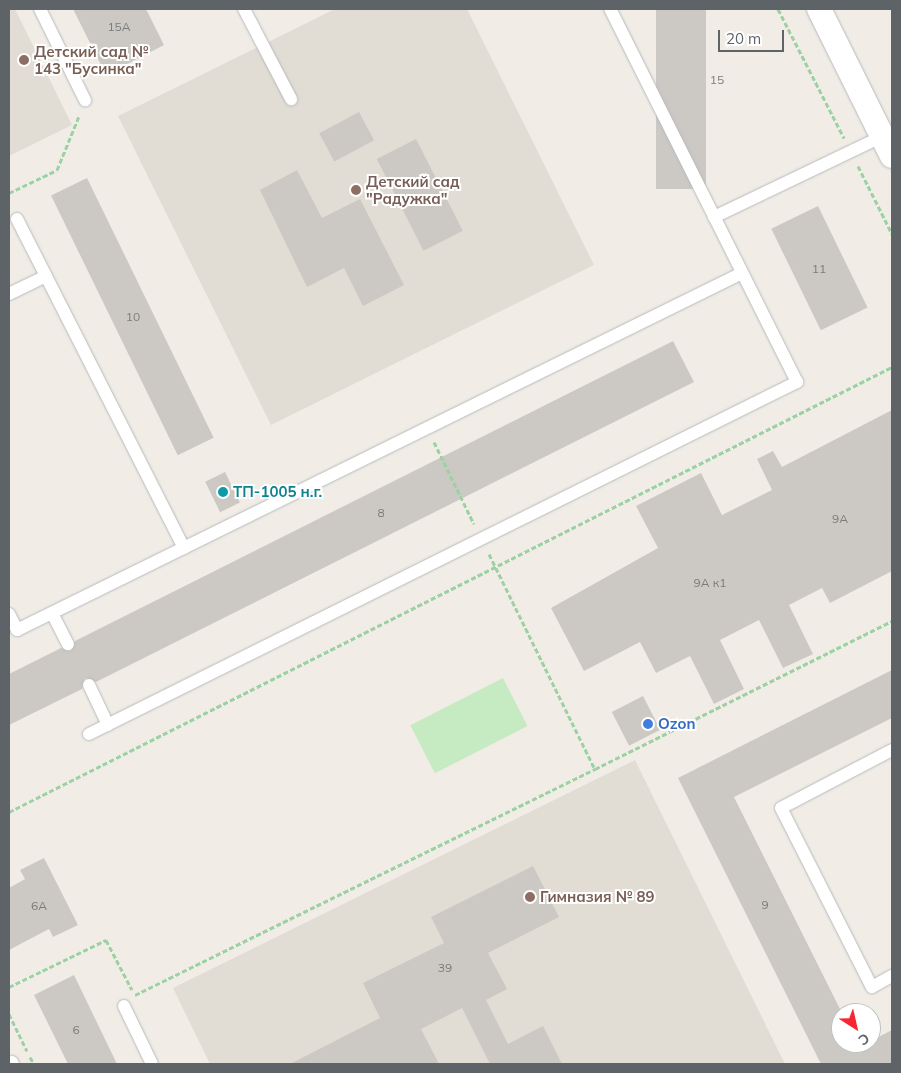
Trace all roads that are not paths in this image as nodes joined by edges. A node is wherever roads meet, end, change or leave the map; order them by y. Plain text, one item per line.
1 (40, 9) edge
2 (244, 9) edge
3 (610, 9) edge
4 (819, 9) edge
5 (291, 99) dead end
6 (86, 100) road end
7 (887, 146) edge
8 (714, 218) junction
9 (17, 219) dead end
10 (742, 273) junction
11 (46, 276) junction
12 (9, 294) edge
13 (184, 548) junction
14 (52, 613) junction
15 (9, 614) edge
16 (68, 644) dead end
17 (89, 685) dead end
18 (108, 724) junction
19 (89, 734) dead end
20 (892, 750) edge
21 (892, 976) edge
22 (124, 1006) dead end
23 (152, 1064) edge

1 - 6 lane
2 - 5 lane
3 - 8 lane
4 - 7 street
7 - 8 lane
8 - 10 lane
9 - 11 lane
10 - 13 lane
10 - 18 lane
11 - 12 lane
11 - 13 lane
13 - 14 lane
14 - 15 lane
14 - 16 lane
17 - 18 lane
18 - 19 lane
20 - 21 lane
22 - 23 lane

